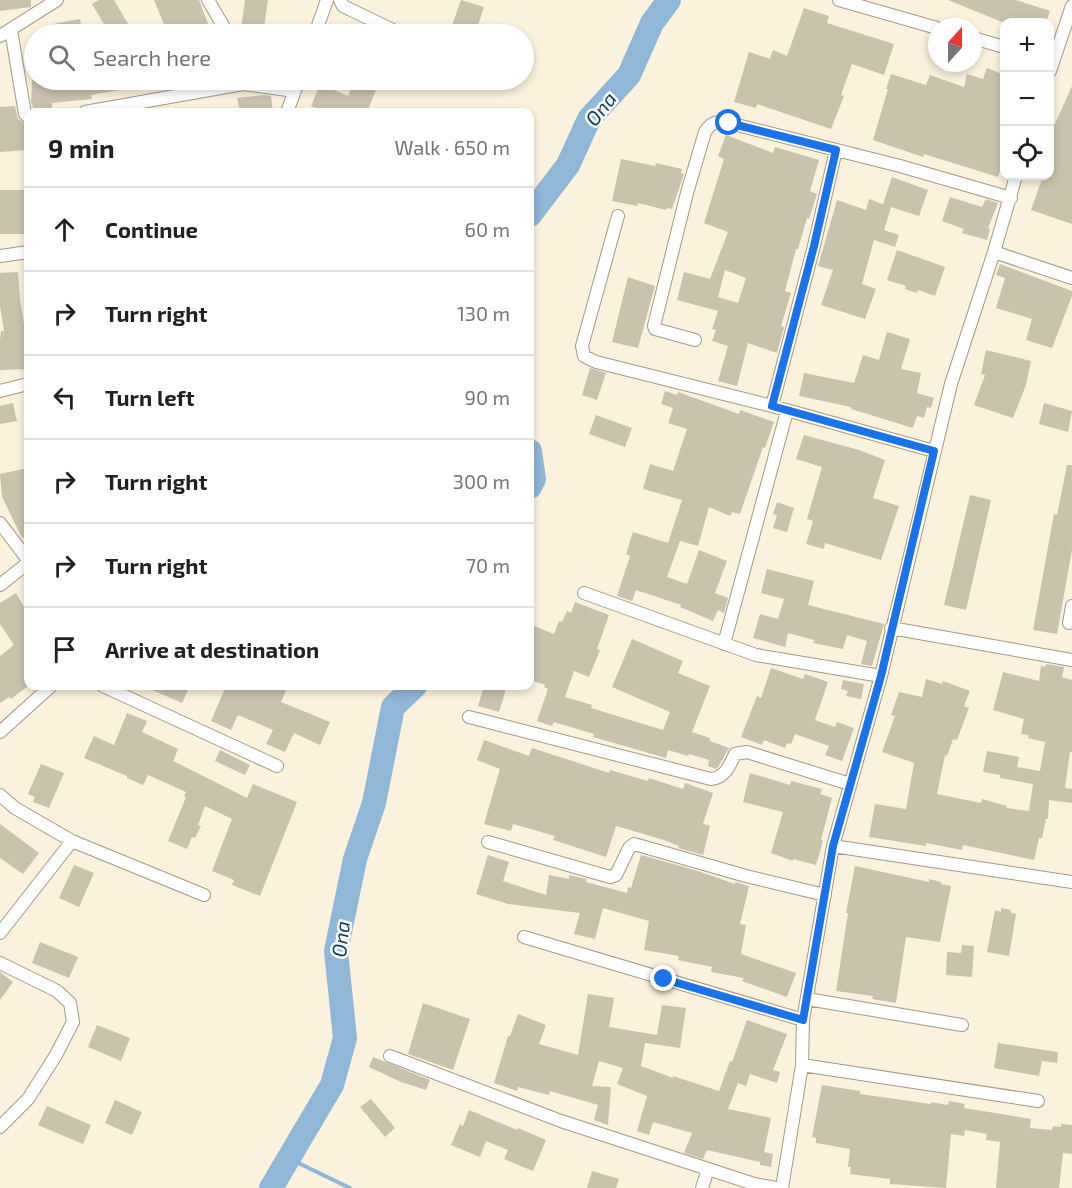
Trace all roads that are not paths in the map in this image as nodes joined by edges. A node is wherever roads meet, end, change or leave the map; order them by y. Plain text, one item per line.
1 (57, 0) edge
2 (208, 0) edge
3 (327, 0) edge
4 (340, 0) edge
5 (839, 0) edge
6 (1072, 6) edge
7 (222, 24) edge
8 (319, 24) edge
9 (380, 24) edge
10 (928, 25) edge
11 (6, 33) edge
12 (982, 41) edge
13 (1067, 42) edge
14 (1000, 46) edge
15 (1054, 56) edge
16 (201, 90) edge
17 (295, 90) edge
18 (105, 108) edge
19 (288, 108) edge
20 (24, 110) edge
21 (836, 150) junction
22 (1015, 180) edge
23 (1011, 198) junction
24 (618, 216) dead end
25 (994, 252) junction
26 (24, 253) edge
27 (0, 256) edge
28 (1072, 278) edge
29 (695, 340) dead end
30 (24, 385) edge
31 (0, 392) edge
32 (772, 406) junction
33 (787, 411) junction
34 (934, 451) junction
35 (0, 523) edge
36 (24, 556) edge
37 (24, 565) edge
38 (0, 585) edge
39 (584, 593) dead end
40 (1072, 606) edge
41 (1069, 623) dead end
42 (891, 628) junction
43 (724, 644) junction
44 (1072, 660) edge
45 (881, 676) junction
46 (47, 690) edge
47 (112, 690) edge
48 (469, 717) dead end
49 (0, 732) edge
50 (277, 766) dead end
51 (850, 784) junction
52 (0, 795) edge
53 (72, 841) junction
54 (488, 842) dead end
55 (833, 846) junction
56 (1072, 882) edge
57 (204, 895) dead end
58 (825, 895) junction
59 (0, 933) edge
60 (524, 937) dead end
61 (0, 963) edge
62 (807, 999) junction
63 (803, 1020) junction
64 (962, 1025) dead end
65 (390, 1056) dead end
66 (802, 1065) junction
67 (1038, 1101) dead end
68 (0, 1127) edge
69 (708, 1169) junction
70 (702, 1188) edge
71 (776, 1188) edge
72 (782, 1188) edge

1 - 11 street
2 - 7 street
3 - 8 street
4 - 9 street
5 - 10 street
6 - 13 street
11 - 20 street
12 - 14 street
13 - 15 street
16 - 18 street
17 - 19 street
21 - 23 street
21 - 29 street
21 - 32 street
22 - 23 street
23 - 25 street
24 - 32 street
25 - 28 street
25 - 34 street
26 - 27 street
30 - 31 street
32 - 33 street
33 - 34 street
33 - 43 street
34 - 42 street
35 - 36 street
37 - 38 street
39 - 43 street
40 - 41 street
42 - 44 street
42 - 45 street
43 - 45 street
45 - 51 street
46 - 49 street
47 - 50 street
48 - 51 street
51 - 55 street
52 - 53 street
53 - 57 street
53 - 59 street
54 - 58 street
55 - 56 street
55 - 58 street
58 - 62 street
60 - 63 street
61 - 68 street
62 - 63 street
62 - 64 street
63 - 66 street
65 - 69 street
66 - 67 street
66 - 72 street
69 - 70 street
69 - 71 street

